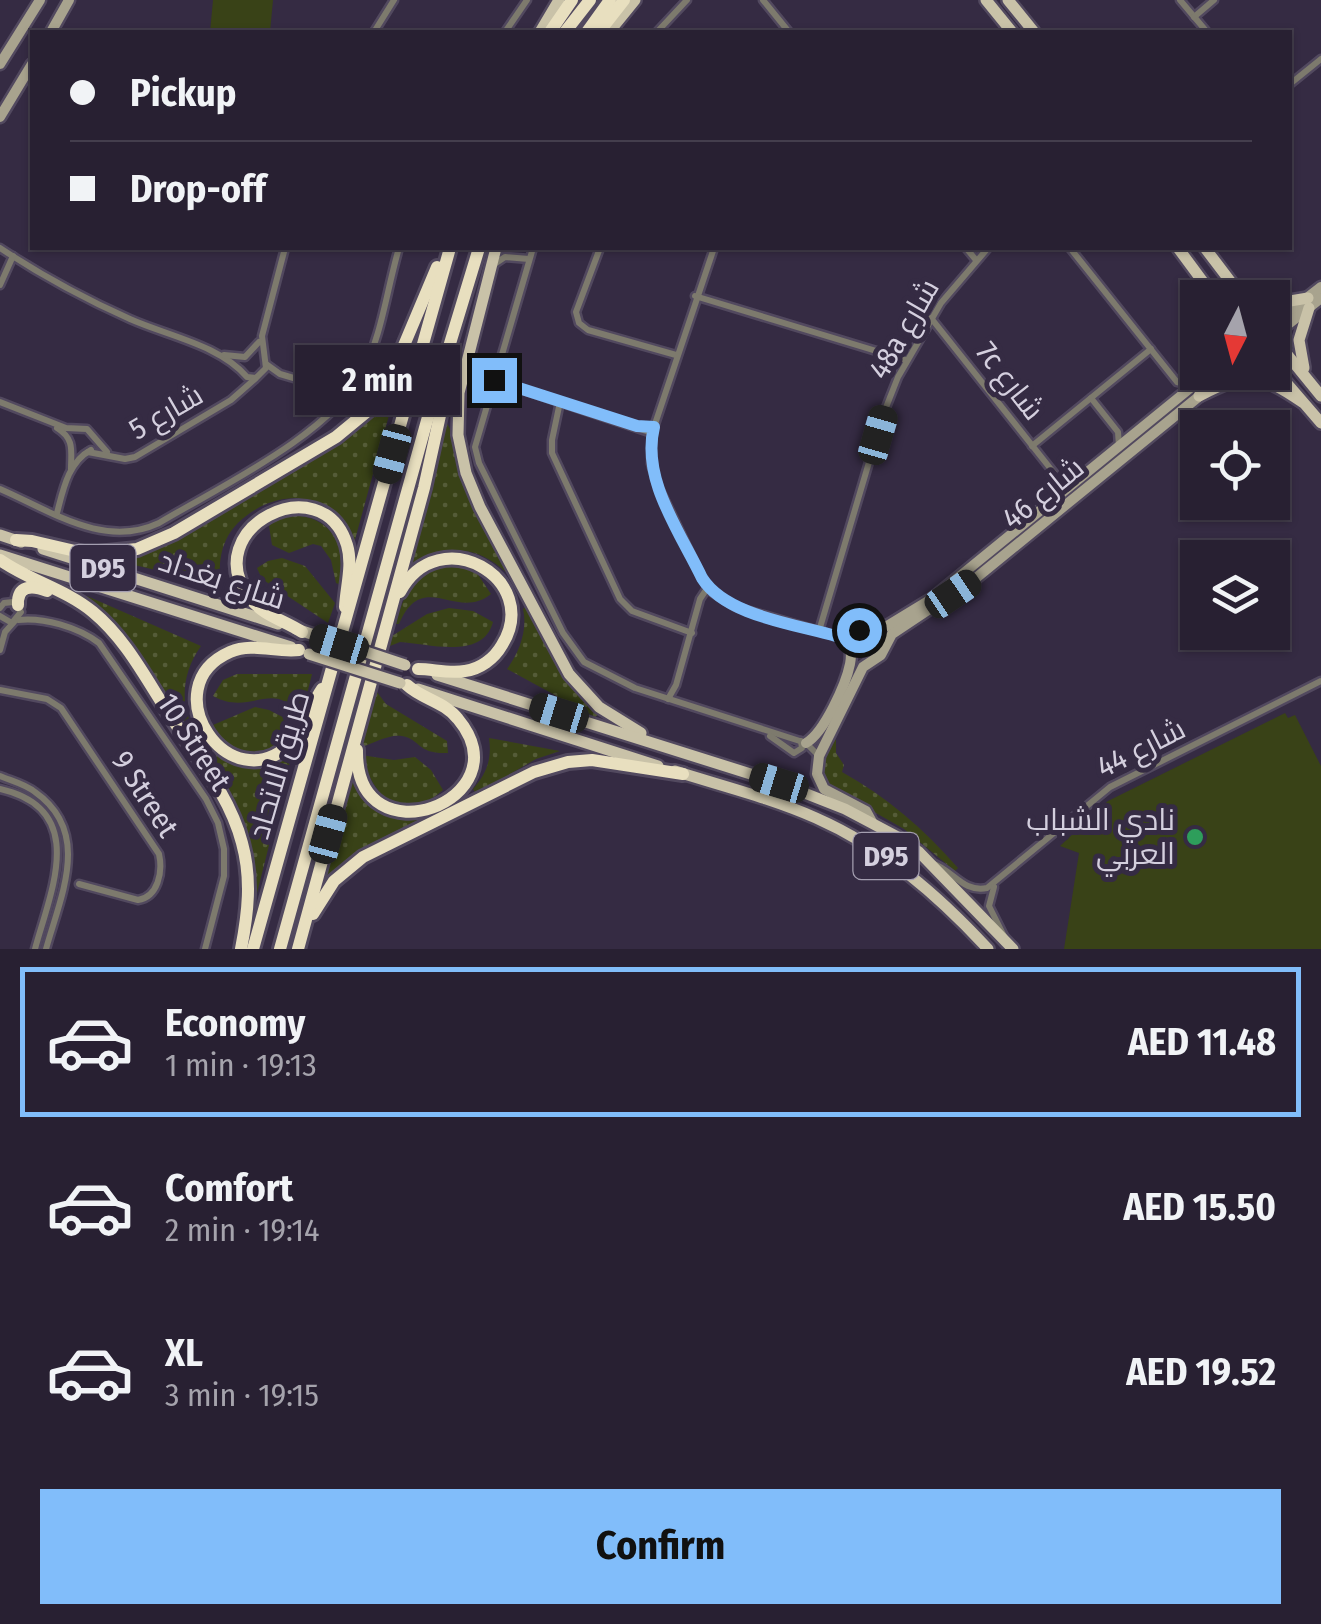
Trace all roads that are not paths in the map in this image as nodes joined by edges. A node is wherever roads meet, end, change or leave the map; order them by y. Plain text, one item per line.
1 (40, 0) edge
2 (69, 0) edge
3 (394, 0) edge
4 (526, 0) edge
5 (590, 0) edge
6 (610, 0) edge
7 (624, 0) edge
8 (635, 0) edge
9 (687, 0) edge
10 (763, 0) edge
11 (986, 0) edge
12 (1008, 0) edge
13 (1180, 0) edge
14 (1214, 0) edge
15 (562, 1) edge
16 (1194, 16) junction
17 (52, 30) edge
18 (375, 30) edge
19 (505, 30) edge
20 (541, 30) edge
21 (551, 30) edge
22 (567, 30) edge
23 (589, 30) edge
24 (601, 30) edge
25 (611, 30) edge
26 (660, 30) edge
27 (787, 30) edge
28 (1010, 30) edge
29 (1032, 30) edge
30 (1205, 30) edge
31 (1321, 58) edge
32 (1, 61) edge
33 (30, 67) edge
34 (1292, 82) edge
35 (0, 117) edge
36 (0, 248) edge
37 (285, 250) edge
38 (398, 250) edge
39 (448, 250) edge
40 (448, 250) edge
41 (478, 250) edge
42 (498, 250) edge
43 (502, 250) edge
44 (532, 250) edge
45 (599, 250) edge
46 (713, 250) edge
47 (968, 250) edge
48 (986, 250) edge
49 (1072, 250) edge
50 (1180, 250) edge
51 (1207, 250) edge
52 (12, 256) junction
53 (512, 258) junction
54 (976, 260) junction
55 (21, 261) junction
56 (528, 262) junction
57 (5, 277) junction
58 (1228, 277) junction
59 (1203, 280) edge
60 (1230, 280) edge
61 (1231, 280) edge
62 (486, 282) junction
63 (0, 285) edge
64 (1321, 287) edge
65 (695, 296) junction
66 (462, 301) junction
67 (1312, 301) edge
68 (1290, 314) edge
69 (931, 318) junction
70 (1290, 321) edge
71 (262, 336) junction
72 (1150, 349) junction
73 (219, 355) junction
74 (248, 355) junction
75 (1290, 357) edge
76 (676, 358) junction
77 (906, 360) junction
78 (264, 361) junction
79 (1290, 370) edge
80 (242, 371) junction
81 (280, 374) junction
82 (259, 377) junction
83 (1310, 381) junction
84 (493, 384) junction
85 (323, 387) junction
86 (1290, 388) edge
87 (1196, 391) junction
88 (239, 393) junction
89 (348, 394) junction
90 (1321, 396) edge
91 (1091, 398) junction
92 (0, 402) edge
93 (1302, 402) junction
94 (563, 403) junction
95 (337, 406) junction
96 (1321, 406) edge
97 (48, 422) junction
98 (1321, 424) edge
99 (1116, 429) junction
100 (77, 430) junction
101 (653, 430) junction
102 (1135, 434) junction
103 (96, 440) junction
104 (72, 445) junction
105 (1032, 446) junction
106 (1118, 448) junction
107 (86, 452) junction
108 (112, 456) junction
109 (70, 470) junction
110 (1054, 473) junction
111 (1080, 480) junction
112 (0, 489) edge
113 (1058, 498) junction
114 (53, 511) junction
115 (0, 534) edge
116 (16, 540) junction
117 (0, 558) edge
118 (710, 589) junction
119 (11, 610) edge
120 (1, 617) edge
121 (388, 622) junction
122 (345, 630) junction
123 (693, 630) junction
124 (873, 630) junction
125 (5, 632) junction
126 (822, 632) junction
127 (855, 633) junction
128 (308, 634) junction
129 (836, 636) junction
130 (884, 645) junction
131 (0, 650) edge
132 (304, 652) junction
133 (851, 652) junction
134 (868, 663) junction
135 (136, 664) junction
136 (412, 666) junction
137 (330, 680) junction
138 (1321, 681) edge
139 (403, 684) junction
140 (2, 688) edge
141 (672, 700) junction
142 (364, 709) junction
143 (746, 725) junction
144 (804, 742) junction
145 (819, 756) junction
146 (700, 758) junction
147 (683, 774) junction
148 (0, 776) edge
149 (0, 789) edge
150 (872, 822) junction
151 (931, 863) junction
152 (68, 868) junction
153 (998, 880) junction
154 (79, 884) junction
155 (62, 890) junction
156 (1009, 944) edge
157 (35, 949) edge
158 (46, 949) edge
159 (205, 949) edge
160 (240, 949) edge
161 (253, 949) edge
162 (280, 949) edge
163 (298, 949) edge
164 (988, 949) edge

1 - 32 street
2 - 17 street
3 - 18 street
4 - 19 street
5 - 22 highway
6 - 23 highway
7 - 24 highway
8 - 25 main road
9 - 26 street
10 - 27 street
11 - 28 main road
12 - 29 main road
13 - 16 street
14 - 16 street
15 - 20 main road
15 - 21 highway
16 - 30 street
31 - 34 street
33 - 35 street
36 - 52 street
37 - 71 street
38 - 89 street
39 - 116 highway
40 - 122 highway, طريق الاتحاد
41 - 66 highway, طريق الاتحاد
42 - 62 main road
43 - 53 street
44 - 56 street
45 - 76 street
46 - 65 street
47 - 54 street
48 - 54 street, 48a شارع
49 - 72 street
50 - 59 main road
51 - 58 main road
52 - 55 street
52 - 57 street
53 - 56 street
53 - 62 street
54 - 69 street, 48a شارع
55 - 57 street
55 - 73 street
56 - 84 street
57 - 63 street
58 - 60 main road
58 - 61 main road
62 - 146 main road
64 - 67 street
65 - 76 street
65 - 77 street
66 - 121 highway
66 - 162 highway, طريق الاتحاد
67 - 68 street
67 - 70 street
67 - 83 main road
69 - 77 street, 48a شارع
69 - 105 street, 7c شارع
71 - 74 street, شارع 5
71 - 78 street
72 - 87 street
72 - 91 street
73 - 74 street
73 - 80 street
74 - 78 street
74 - 80 street, شارع 5
75 - 83 main road
76 - 101 street
77 - 126 street, 48a شارع
78 - 81 street
78 - 82 street
79 - 96 main road
80 - 82 street
80 - 88 street, شارع 5
81 - 82 street
81 - 85 street
82 - 88 street, شارع 5
83 - 90 main road
84 - 94 street
84 - 141 street
85 - 89 street
85 - 95 street
86 - 93 main road
87 - 93 main road
87 - 102 street, شارع 46
87 - 130 street, شارع 46
88 - 108 street, شارع 5
89 - 95 street
91 - 99 street
91 - 105 street
92 - 97 street
93 - 98 main road
94 - 101 street
94 - 123 street
95 - 114 street
97 - 100 street, شارع 5
97 - 104 street, شارع 5
99 - 102 street
99 - 106 street
100 - 103 street, شارع 5
100 - 104 street
101 - 118 street
102 - 106 street, شارع 46
103 - 107 street
103 - 108 street, شارع 5
104 - 107 street, شارع 5
104 - 109 street
105 - 110 street, 7c شارع
106 - 111 street, شارع 46
107 - 108 street, شارع 5
107 - 109 street
109 - 114 street
110 - 111 street
110 - 113 street
111 - 113 street, شارع 46
112 - 114 street
113 - 124 street, شارع 46
115 - 116 main road, شارع بغداد / D95
116 - 128 main road, شارع بغداد / D95
117 - 132 main road, شارع بغداد / D95
117 - 135 highway
118 - 123 street
118 - 126 street
119 - 120 street
119 - 125 street
119 - 135 highway
119 - 159 street, 10 Street
120 - 125 street
121 - 136 highway
121 - 142 highway
122 - 128 highway
122 - 137 highway, طريق الاتحاد
123 - 141 street
124 - 127 street
124 - 130 street
125 - 131 street
126 - 129 street
127 - 129 street
127 - 133 street
128 - 136 main road, شارع بغداد / D95, bridge
129 - 133 street
130 - 134 street
132 - 137 highway
132 - 139 main road, شارع بغداد / D95, bridge
133 - 134 street
133 - 144 street
134 - 145 street
135 - 160 highway
136 - 146 main road, شارع بغداد / D95
137 - 161 highway, طريق الاتحاد
138 - 153 street, شارع 44
139 - 142 highway
139 - 147 main road, شارع بغداد / D95
140 - 154 street, 9 Street
141 - 143 street
142 - 163 highway
143 - 144 street
143 - 144 street
144 - 145 street
145 - 150 street
146 - 150 main road, شارع بغداد / D95
147 - 163 highway
147 - 164 main road, شارع بغداد / D95
148 - 152 street
149 - 157 street
150 - 151 main road, شارع بغداد / D95
151 - 153 street
151 - 156 main road, شارع بغداد / D95
152 - 154 street
152 - 155 street
153 - 156 street
154 - 155 street
155 - 158 street

